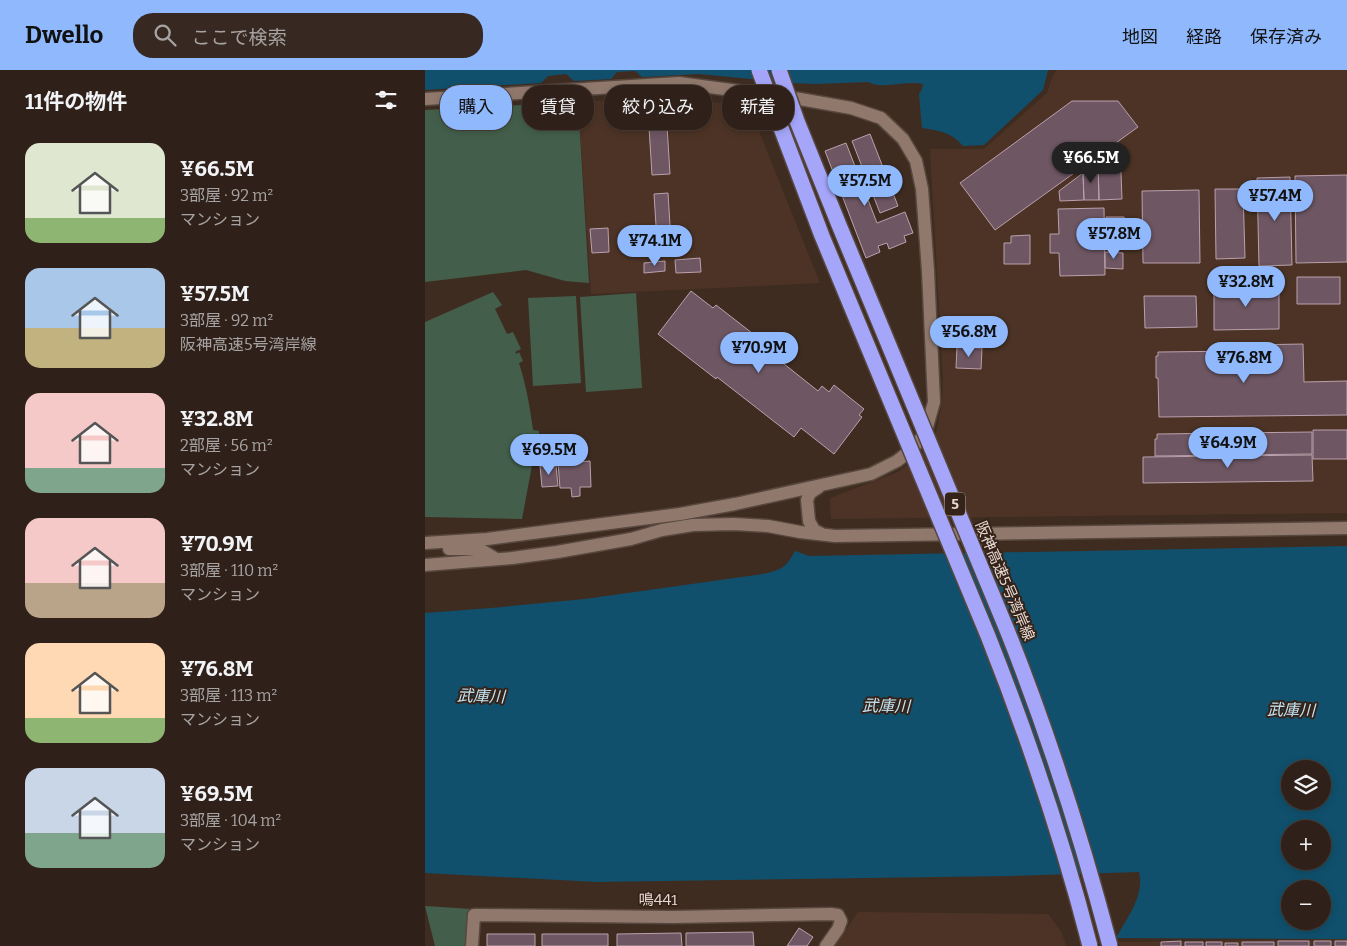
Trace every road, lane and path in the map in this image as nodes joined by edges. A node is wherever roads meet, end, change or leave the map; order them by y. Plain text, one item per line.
1 (759, 70) edge
2 (779, 70) edge
3 (425, 99) edge
4 (821, 486) junction
5 (1347, 528) edge
6 (823, 535) junction
7 (425, 543) edge
8 (425, 550) edge
9 (496, 559) junction
10 (425, 565) edge
11 (472, 946) edge
12 (826, 946) edge
13 (1090, 946) edge
14 (1110, 946) edge

1 - 13 highway, 5, bridge
2 - 14 highway, 阪神高速5号湾岸線 / 5, bridge
3 - 4 street
4 - 6 street
4 - 7 street
5 - 6 street
6 - 9 street
8 - 9 street
9 - 10 street
11 - 12 street, 鳴441

